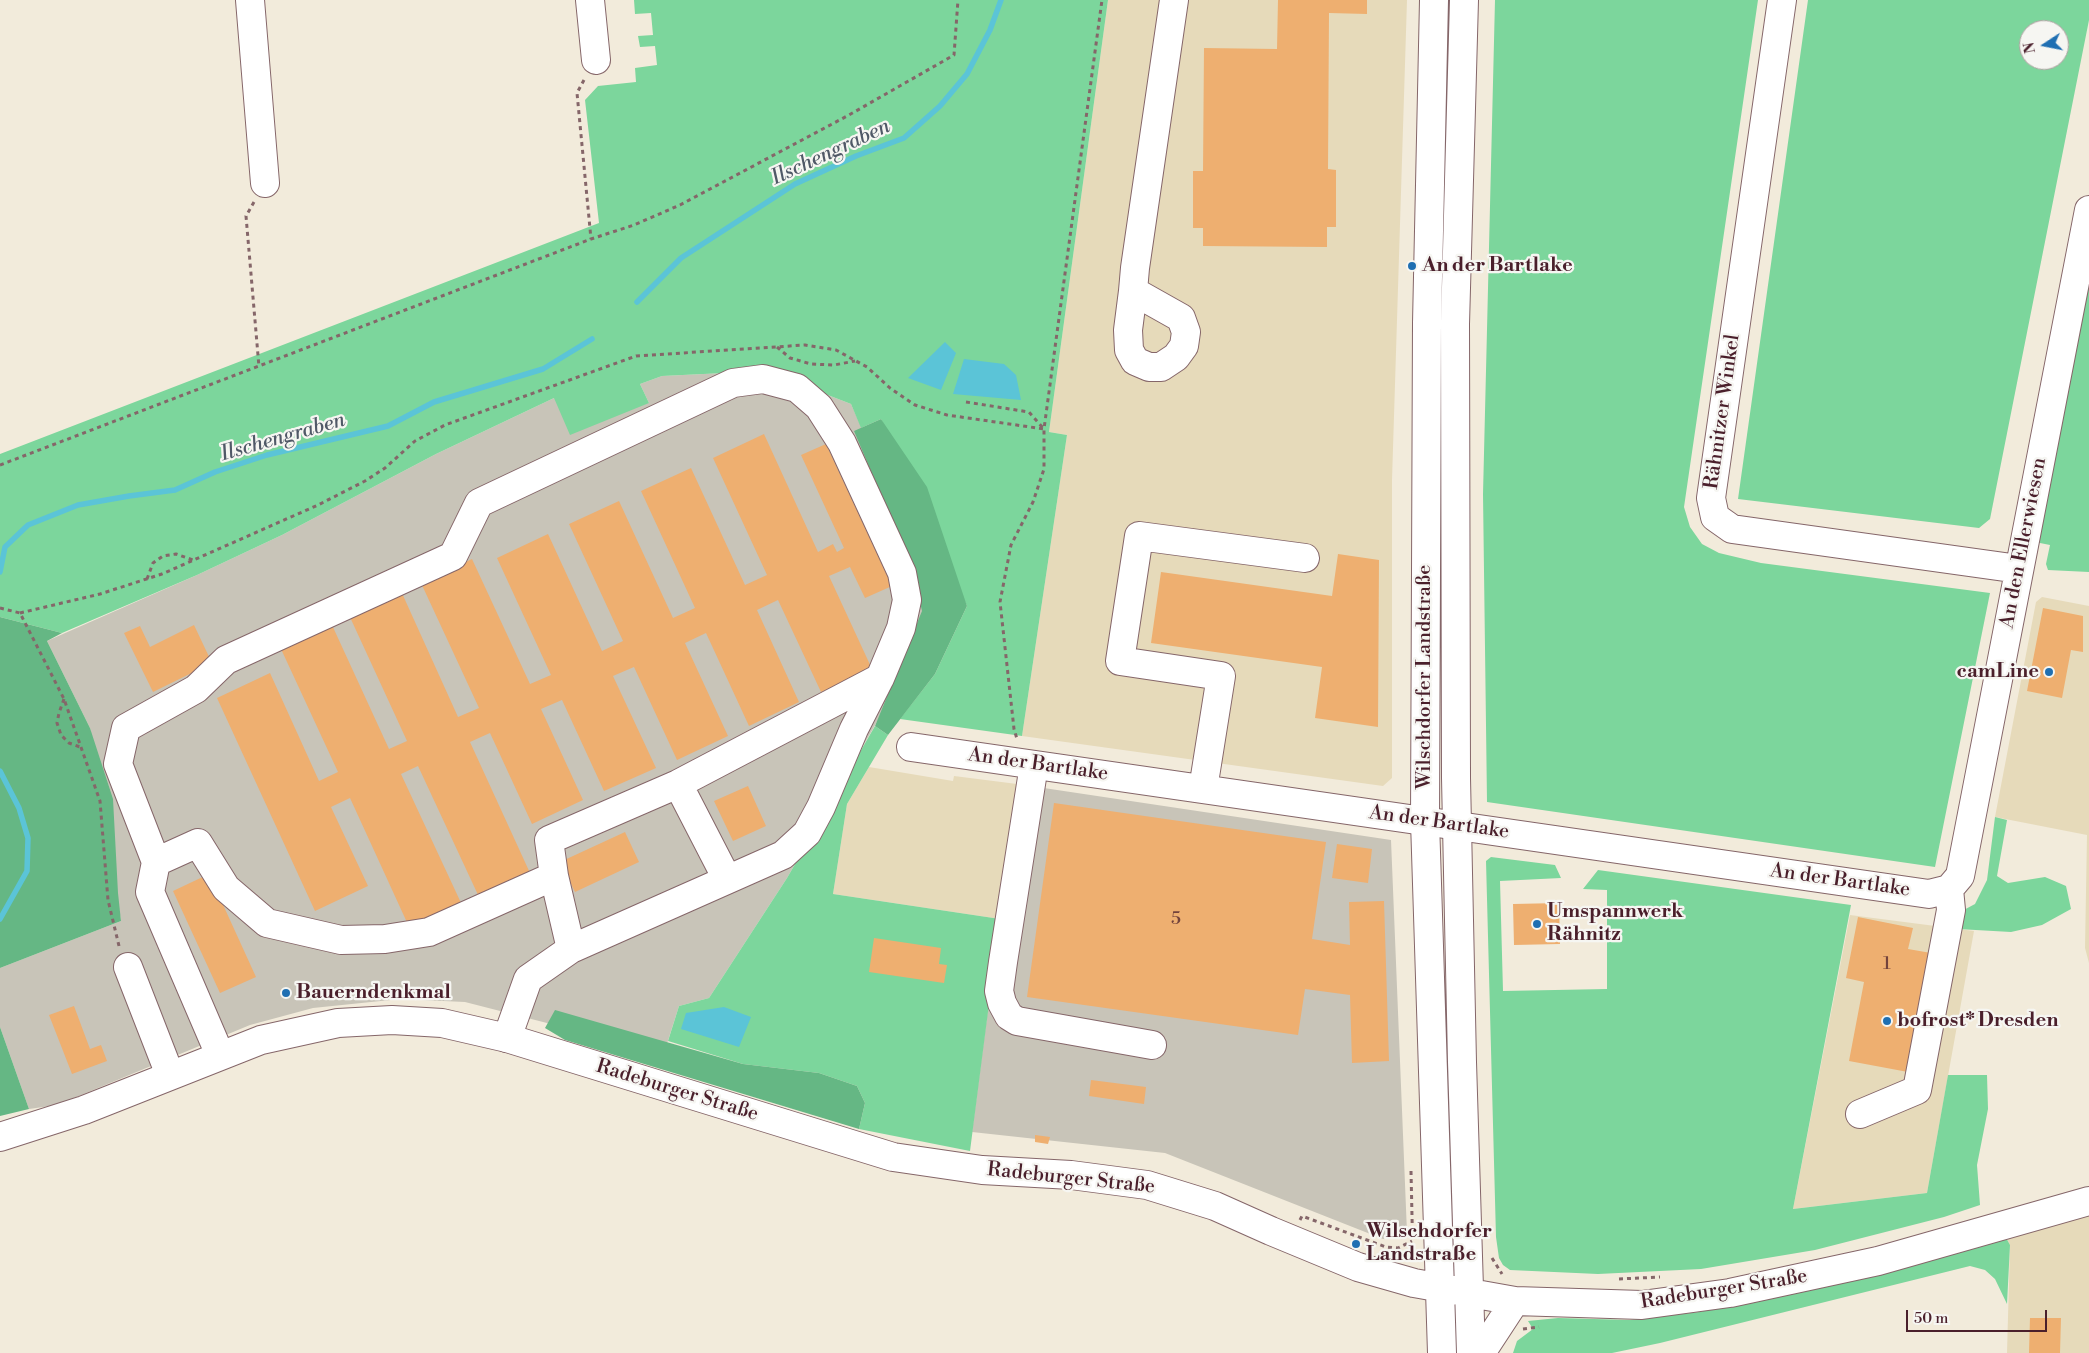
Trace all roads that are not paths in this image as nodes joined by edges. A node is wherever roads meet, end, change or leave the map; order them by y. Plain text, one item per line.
1 (250, 0) edge
2 (590, 0) edge
3 (1174, 0) edge
4 (1434, 0) edge
5 (1464, 0) edge
6 (1782, 0) edge
7 (596, 60) road end
8 (266, 183) road end
9 (2089, 210) edge
10 (1132, 291) dead end
11 (1304, 558) dead end
12 (2019, 569) junction
13 (880, 678) junction
14 (911, 747) dead end
15 (1029, 764) junction
16 (678, 784) junction
17 (1203, 789) junction
18 (1425, 821) junction
19 (1457, 826) junction
20 (156, 862) junction
21 (554, 876) junction
22 (727, 879) junction
23 (1954, 883) junction
24 (571, 949) junction
25 (128, 968) road end
26 (506, 1038) junction
27 (1152, 1045) dead end
28 (220, 1055) junction
29 (170, 1075) junction
30 (1860, 1114) dead end
31 (0, 1137) edge
32 (2089, 1201) edge
33 (1441, 1289) junction
34 (1470, 1292) junction
35 (1515, 1301) junction
36 (1442, 1353) edge
37 (1471, 1353) edge
38 (1481, 1353) edge

1 - 8 main road
2 - 7 main road
3 - 10 main road
4 - 18 main road, Wilschdorfer Landstraße
5 - 19 main road, Wilschdorfer Landstraße
6 - 12 main road, Rähnitzer Winkel
9 - 12 main road, An den Ellerwiesen
11 - 17 main road
12 - 23 main road, An den Ellerwiesen
13 - 16 main road
13 - 20 main road
13 - 22 main road
14 - 15 main road, An der Bartlake
15 - 17 main road, An der Bartlake
15 - 27 main road
16 - 21 main road
16 - 22 main road
17 - 18 main road, An der Bartlake
18 - 19 main road, An der Bartlake
18 - 33 main road, Wilschdorfer Landstraße
19 - 23 main road, An der Bartlake
19 - 34 main road, Wilschdorfer Landstraße
20 - 21 main road
20 - 28 main road
21 - 24 main road
22 - 24 main road
23 - 30 main road, An den Ellerwiesen
24 - 26 main road
25 - 29 main road
26 - 28 main road, Radeburger Straße
26 - 33 main road, Radeburger Straße
28 - 29 main road, Radeburger Straße
29 - 31 main road, Radeburger Straße
32 - 35 main road, Radeburger Straße
33 - 34 main road, Radeburger Straße
33 - 36 main road, Wilschdorfer Landstraße
34 - 35 main road, Radeburger Straße
34 - 37 main road, Wilschdorfer Landstraße
35 - 38 main road

